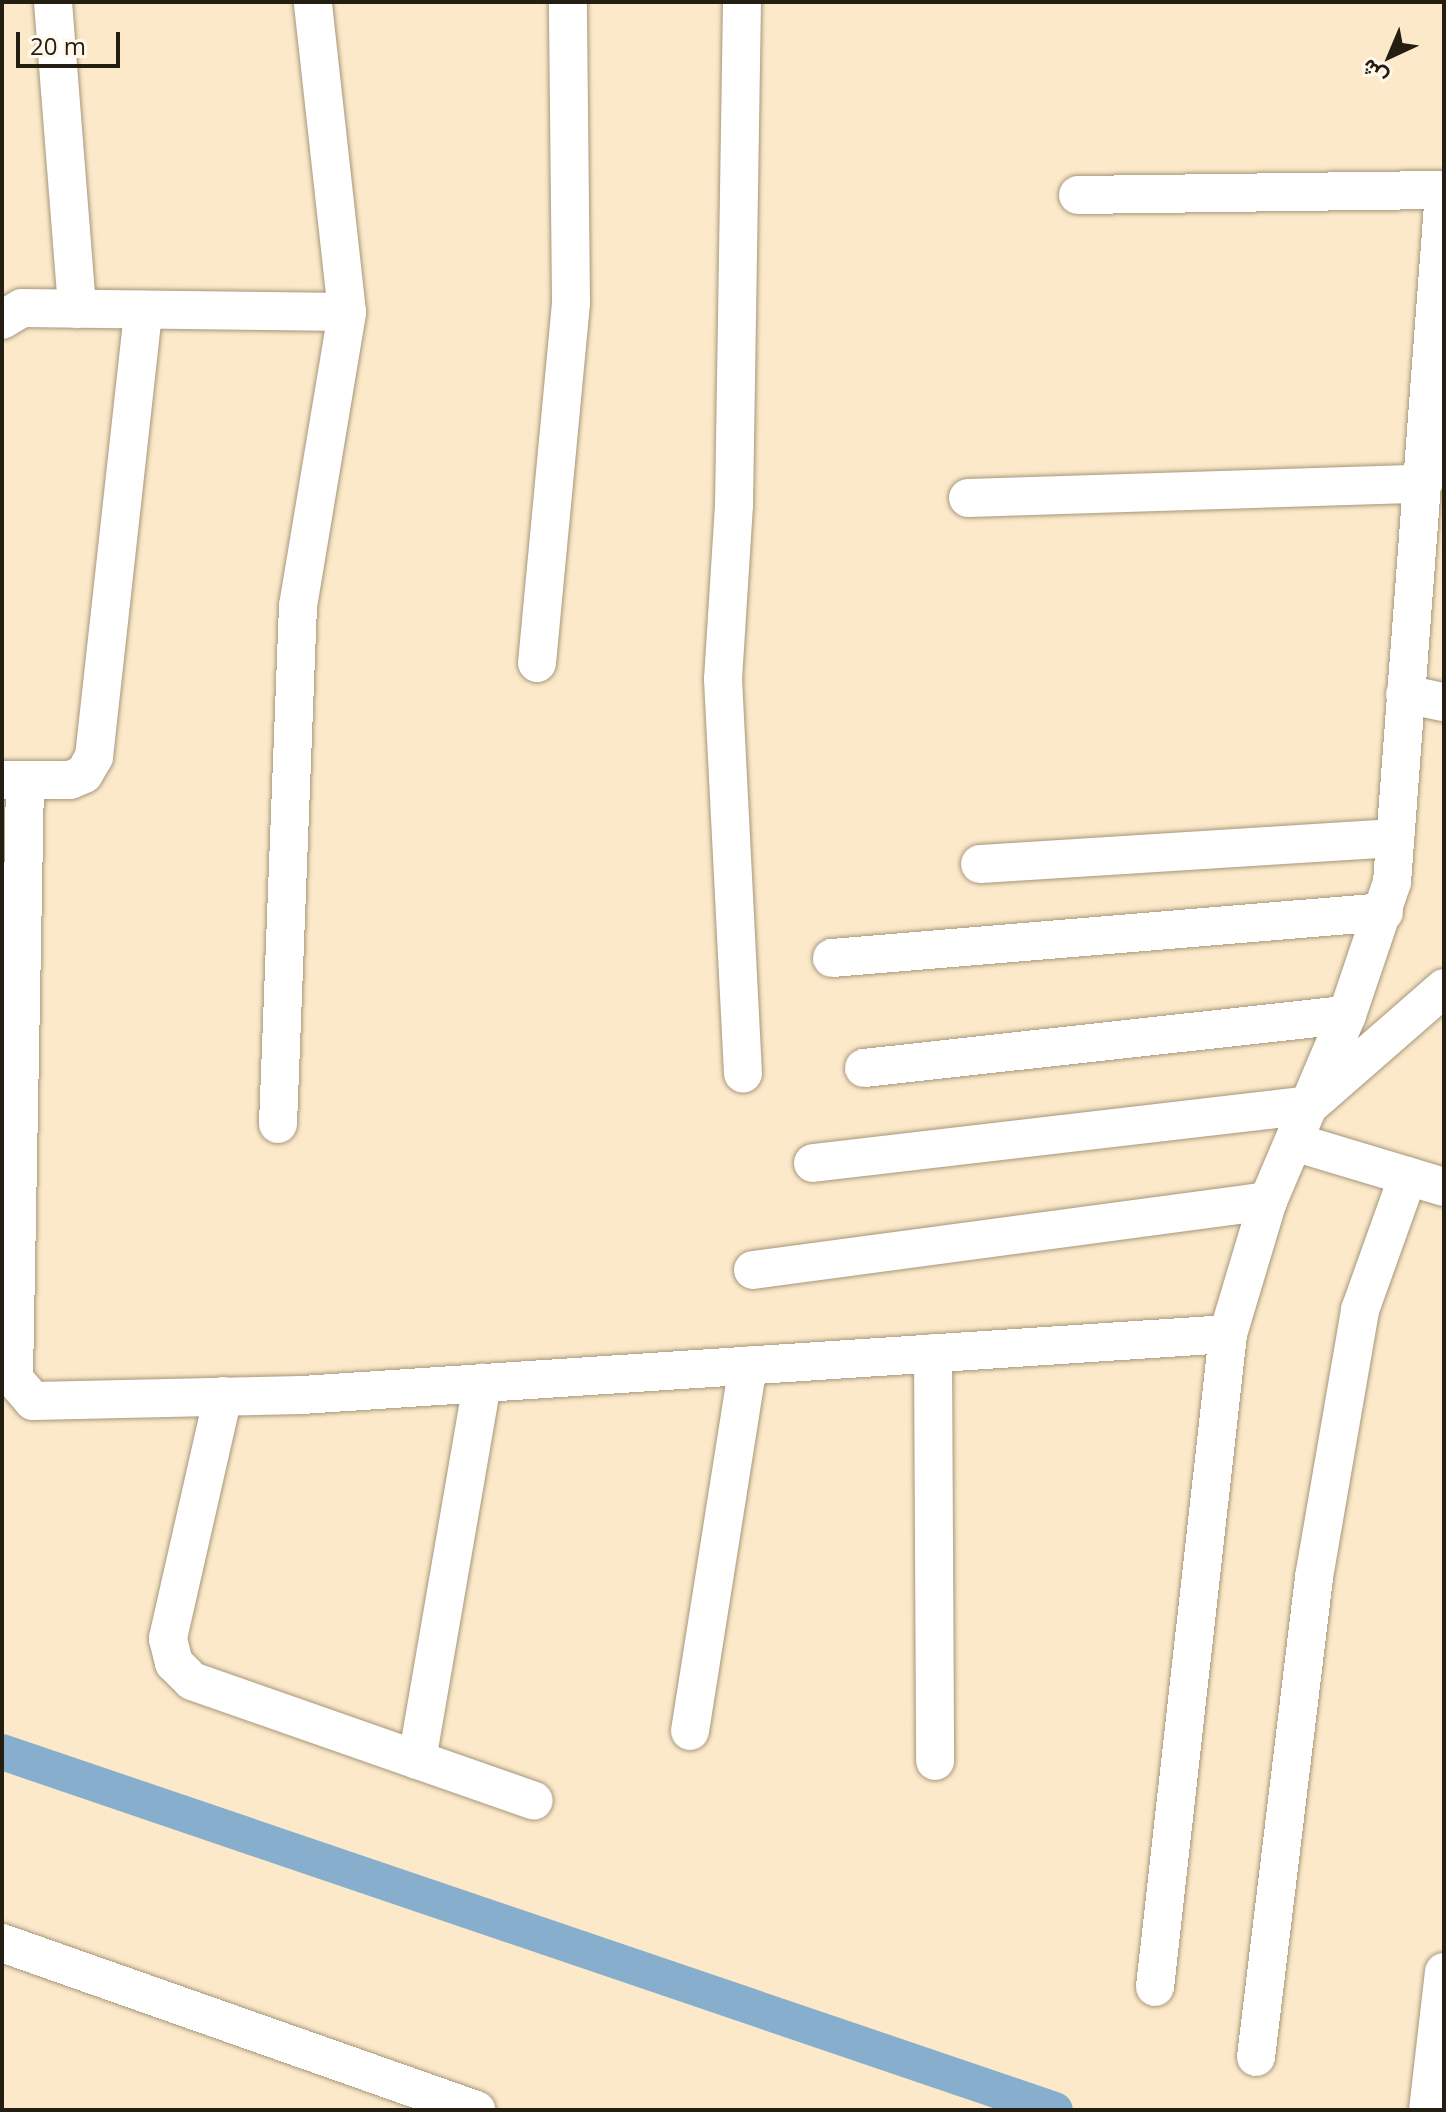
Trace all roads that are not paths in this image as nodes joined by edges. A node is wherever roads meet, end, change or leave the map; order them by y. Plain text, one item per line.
1 (53, 2) edge
2 (313, 2) edge
3 (568, 2) edge
4 (742, 2) edge
5 (1444, 191) edge
6 (1078, 195) dead end
7 (77, 309) junction
8 (143, 310) junction
9 (347, 312) junction
10 (2, 320) edge
11 (1432, 472) edge
12 (968, 498) dead end
13 (537, 663) dead end
14 (1405, 694) junction
15 (1444, 702) edge
16 (13, 781) edge
17 (1395, 838) junction
18 (980, 864) dead end
19 (1384, 912) junction
20 (832, 958) dead end
21 (1444, 988) edge
22 (1347, 1015) junction
23 (864, 1068) dead end
24 (743, 1073) dead end
25 (1310, 1105) junction
26 (278, 1124) dead end
27 (1294, 1142) junction
28 (813, 1163) dead end
29 (1408, 1176) junction
30 (1444, 1187) edge
31 (1268, 1201) junction
32 (753, 1270) dead end
33 (1228, 1334) junction
34 (933, 1353) junction
35 (748, 1366) junction
36 (482, 1383) junction
37 (223, 1396) junction
38 (690, 1731) dead end
39 (417, 1760) junction
40 (935, 1761) dead end
41 (534, 1801) dead end
42 (2, 1943) edge
43 (1444, 1972) edge
44 (1155, 1987) dead end
45 (1256, 2057) dead end
46 (476, 2110) edge
47 (1428, 2110) edge

1 - 7 street
2 - 9 street
3 - 13 street
4 - 24 street
5 - 6 street
5 - 11 street
7 - 8 street
7 - 10 street
8 - 9 street
8 - 16 street
9 - 26 street
11 - 12 street
11 - 14 street
14 - 15 street
14 - 17 street
16 - 37 street
17 - 18 street
17 - 19 street
19 - 20 street
19 - 22 street
21 - 25 street
22 - 23 street
22 - 25 street
25 - 27 street
25 - 28 street
27 - 29 street
27 - 31 street
29 - 30 street
29 - 45 street
31 - 32 street
31 - 33 street
33 - 34 street
33 - 44 street
34 - 35 street
34 - 40 street
35 - 36 street
35 - 38 street
36 - 37 street
36 - 39 street
37 - 39 street
39 - 41 street
42 - 46 street
43 - 47 street

